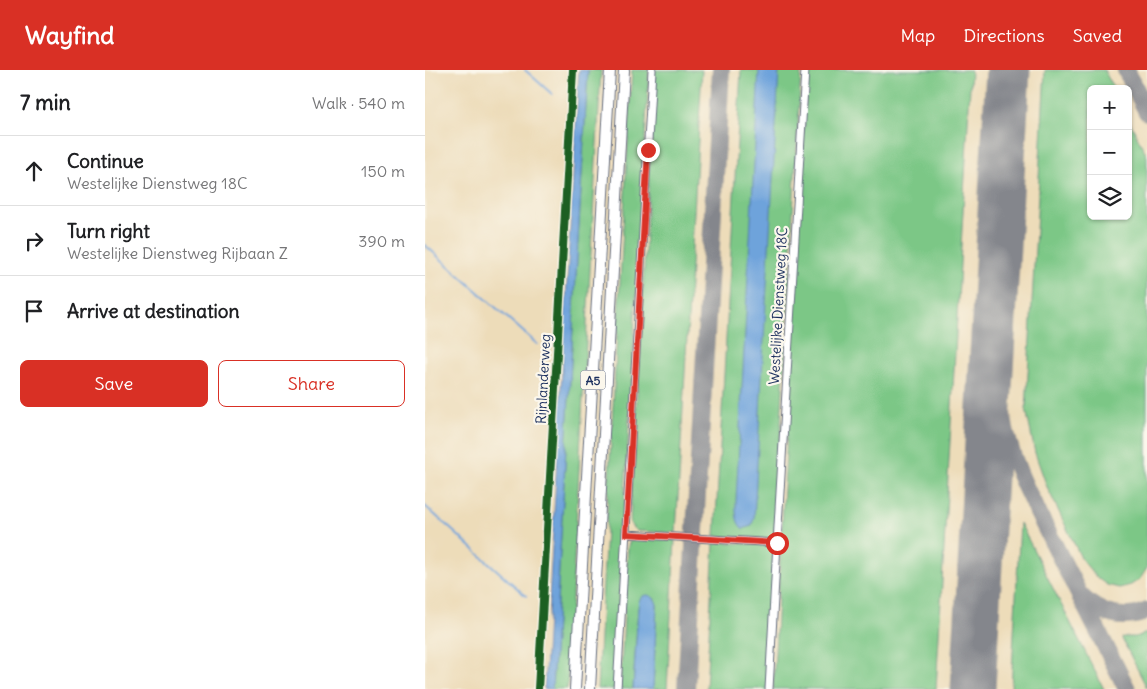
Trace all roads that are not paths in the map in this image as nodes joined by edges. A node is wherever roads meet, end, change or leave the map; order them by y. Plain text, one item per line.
1 (573, 70) edge
2 (610, 70) edge
3 (624, 70) edge
4 (653, 70) edge
5 (805, 70) edge
6 (626, 534) junction
7 (777, 543) junction
8 (538, 689) edge
9 (575, 689) edge
10 (589, 689) edge
11 (617, 689) edge
12 (769, 689) edge

1 - 8 street, Rijnlanderweg
2 - 9 highway, A5
3 - 10 highway, A5
4 - 6 street
5 - 7 street, Westelijke Dienstweg 18C
6 - 7 street
6 - 11 street
7 - 12 street, Westelijke Dienstweg 18C

